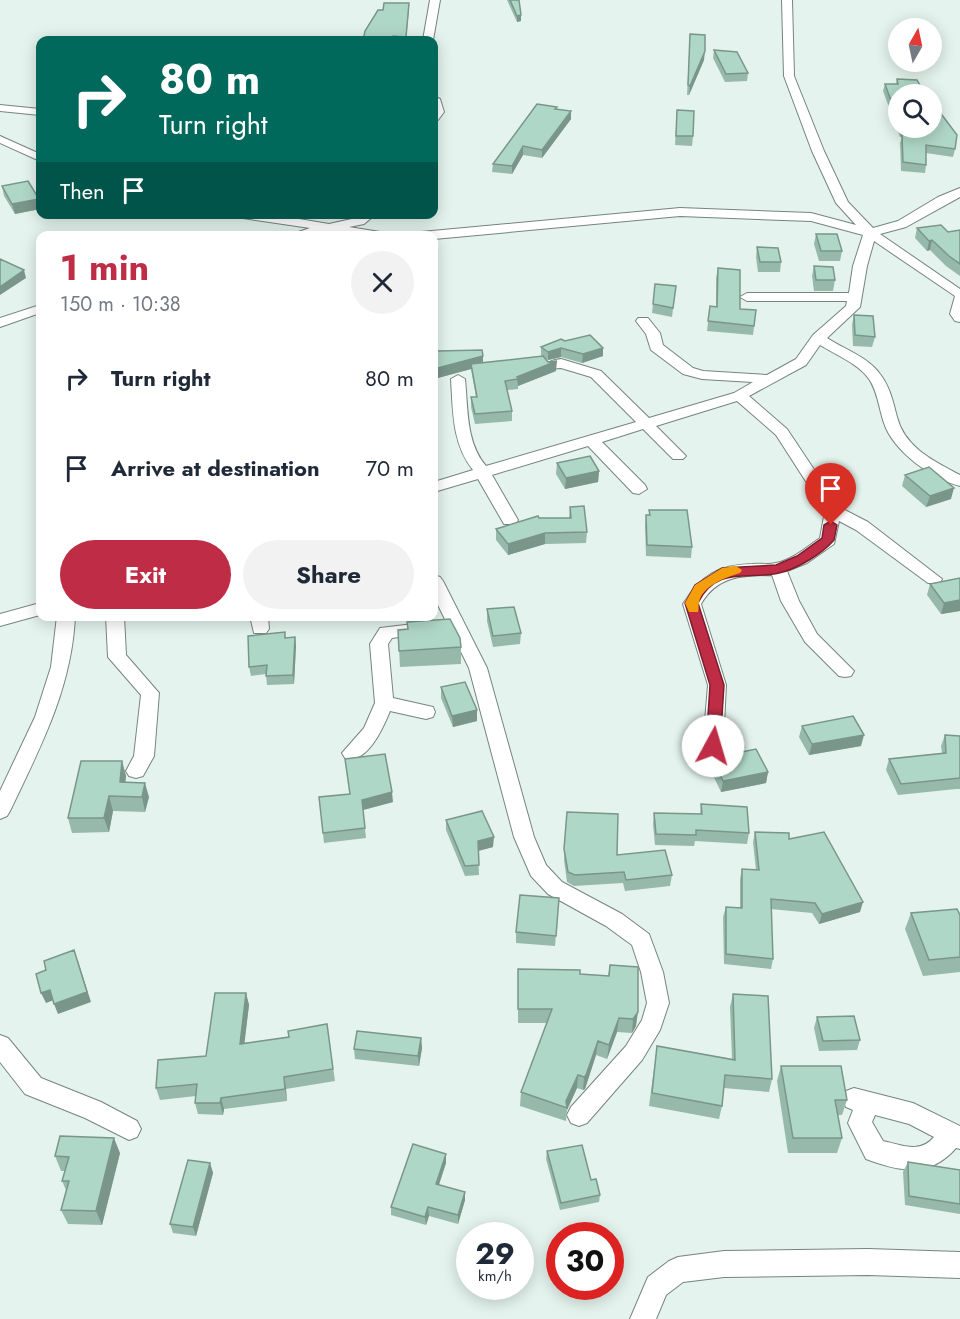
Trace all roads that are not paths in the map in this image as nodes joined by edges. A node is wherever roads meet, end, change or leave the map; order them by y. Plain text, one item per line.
1 (435, 0) edge
2 (787, 0) edge
3 (429, 36) edge
4 (0, 108) edge
5 (36, 112) edge
6 (0, 139) edge
7 (36, 156) edge
8 (960, 192) edge
9 (273, 219) edge
10 (363, 219) edge
11 (328, 228) junction
12 (315, 231) edge
13 (348, 231) edge
14 (870, 233) junction
15 (438, 234) edge
16 (959, 295) edge
17 (747, 297) dead end
18 (855, 297) junction
19 (36, 310) edge
20 (960, 318) edge
21 (643, 321) dead end
22 (0, 323) edge
23 (818, 338) junction
24 (552, 366) edge
25 (458, 379) dead end
26 (770, 379) junction
27 (739, 396) junction
28 (644, 424) junction
29 (591, 440) junction
30 (678, 456) dead end
31 (483, 472) junction
32 (960, 481) edge
33 (438, 487) edge
34 (639, 489) dead end
35 (833, 511) junction
36 (510, 520) dead end
37 (777, 569) junction
38 (934, 579) dead end
39 (438, 589) edge
40 (36, 610) edge
41 (0, 620) edge
42 (66, 621) edge
43 (116, 621) edge
44 (457, 627) junction
45 (845, 671) dead end
46 (384, 703) junction
47 (426, 712) dead end
48 (713, 746) dead end
49 (352, 753) dead end
50 (136, 771) dead end
51 (0, 811) edge
52 (0, 1045) edge
53 (579, 1115) dead end
54 (129, 1129) dead end
55 (956, 1136) edge
56 (960, 1265) edge
57 (644, 1319) edge

1 - 3 street
2 - 14 street
4 - 5 street
6 - 7 street
8 - 14 street
9 - 11 street
10 - 11 street
11 - 12 street
11 - 13 street
14 - 15 street
14 - 16 street
14 - 18 street
16 - 20 street
17 - 18 street
18 - 23 street
19 - 22 street
21 - 26 street
23 - 26 street
23 - 32 street
24 - 28 street
25 - 31 street
26 - 27 street
27 - 28 street
27 - 35 street
28 - 29 street
28 - 30 street
29 - 31 street
29 - 34 street
31 - 33 street
31 - 36 street
35 - 37 street
35 - 38 street
37 - 45 street
37 - 48 street
39 - 44 street
40 - 41 street
42 - 51 street
43 - 50 street
44 - 46 street
44 - 53 street
46 - 47 street
46 - 49 street
52 - 54 street
55 - 55 street
56 - 57 street

